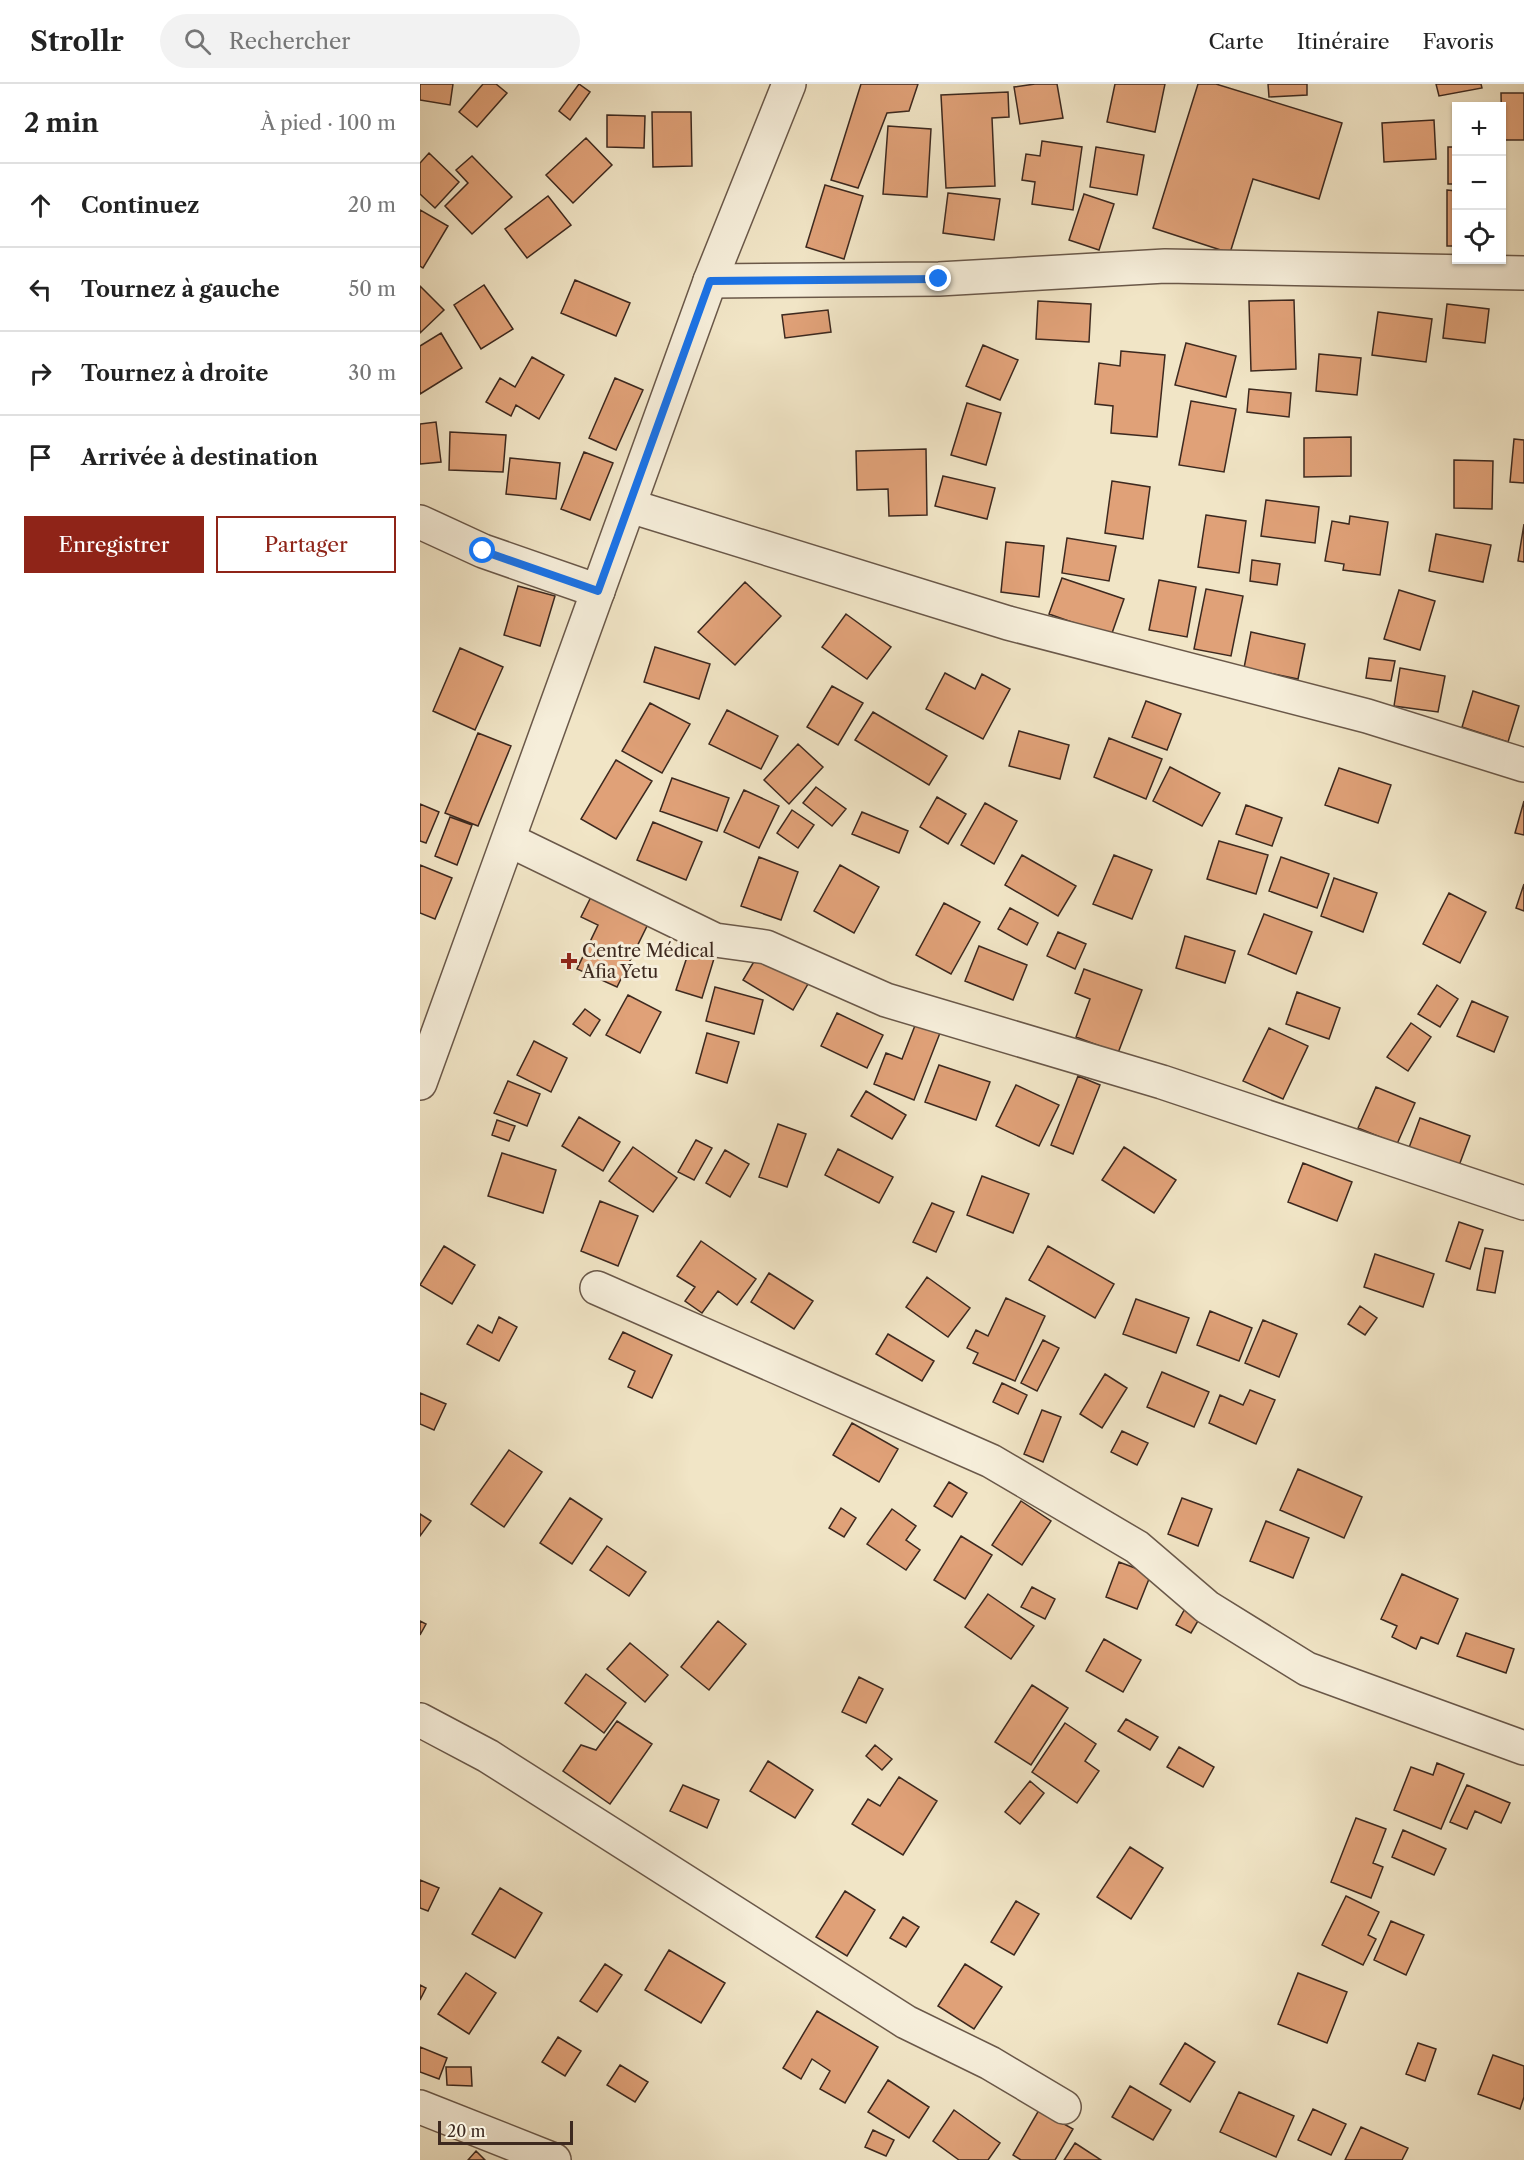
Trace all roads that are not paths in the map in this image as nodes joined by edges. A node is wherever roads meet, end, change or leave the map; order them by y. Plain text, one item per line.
1 (789, 84) edge
2 (1524, 273) edge
3 (710, 281) junction
4 (630, 506) junction
5 (420, 522) edge
6 (598, 591) junction
7 (1524, 765) edge
8 (509, 840) junction
9 (420, 1083) edge
10 (1524, 1203) edge
11 (597, 1288) dead end
12 (420, 1720) edge
13 (1524, 1748) edge
14 (420, 2107) edge
15 (1064, 2107) dead end
16 (541, 2158) edge

1 - 3 street
2 - 3 street
3 - 4 street
4 - 6 street
4 - 7 street
5 - 6 street
6 - 8 street
8 - 9 street
8 - 10 street
11 - 13 street
12 - 15 street
14 - 16 street

